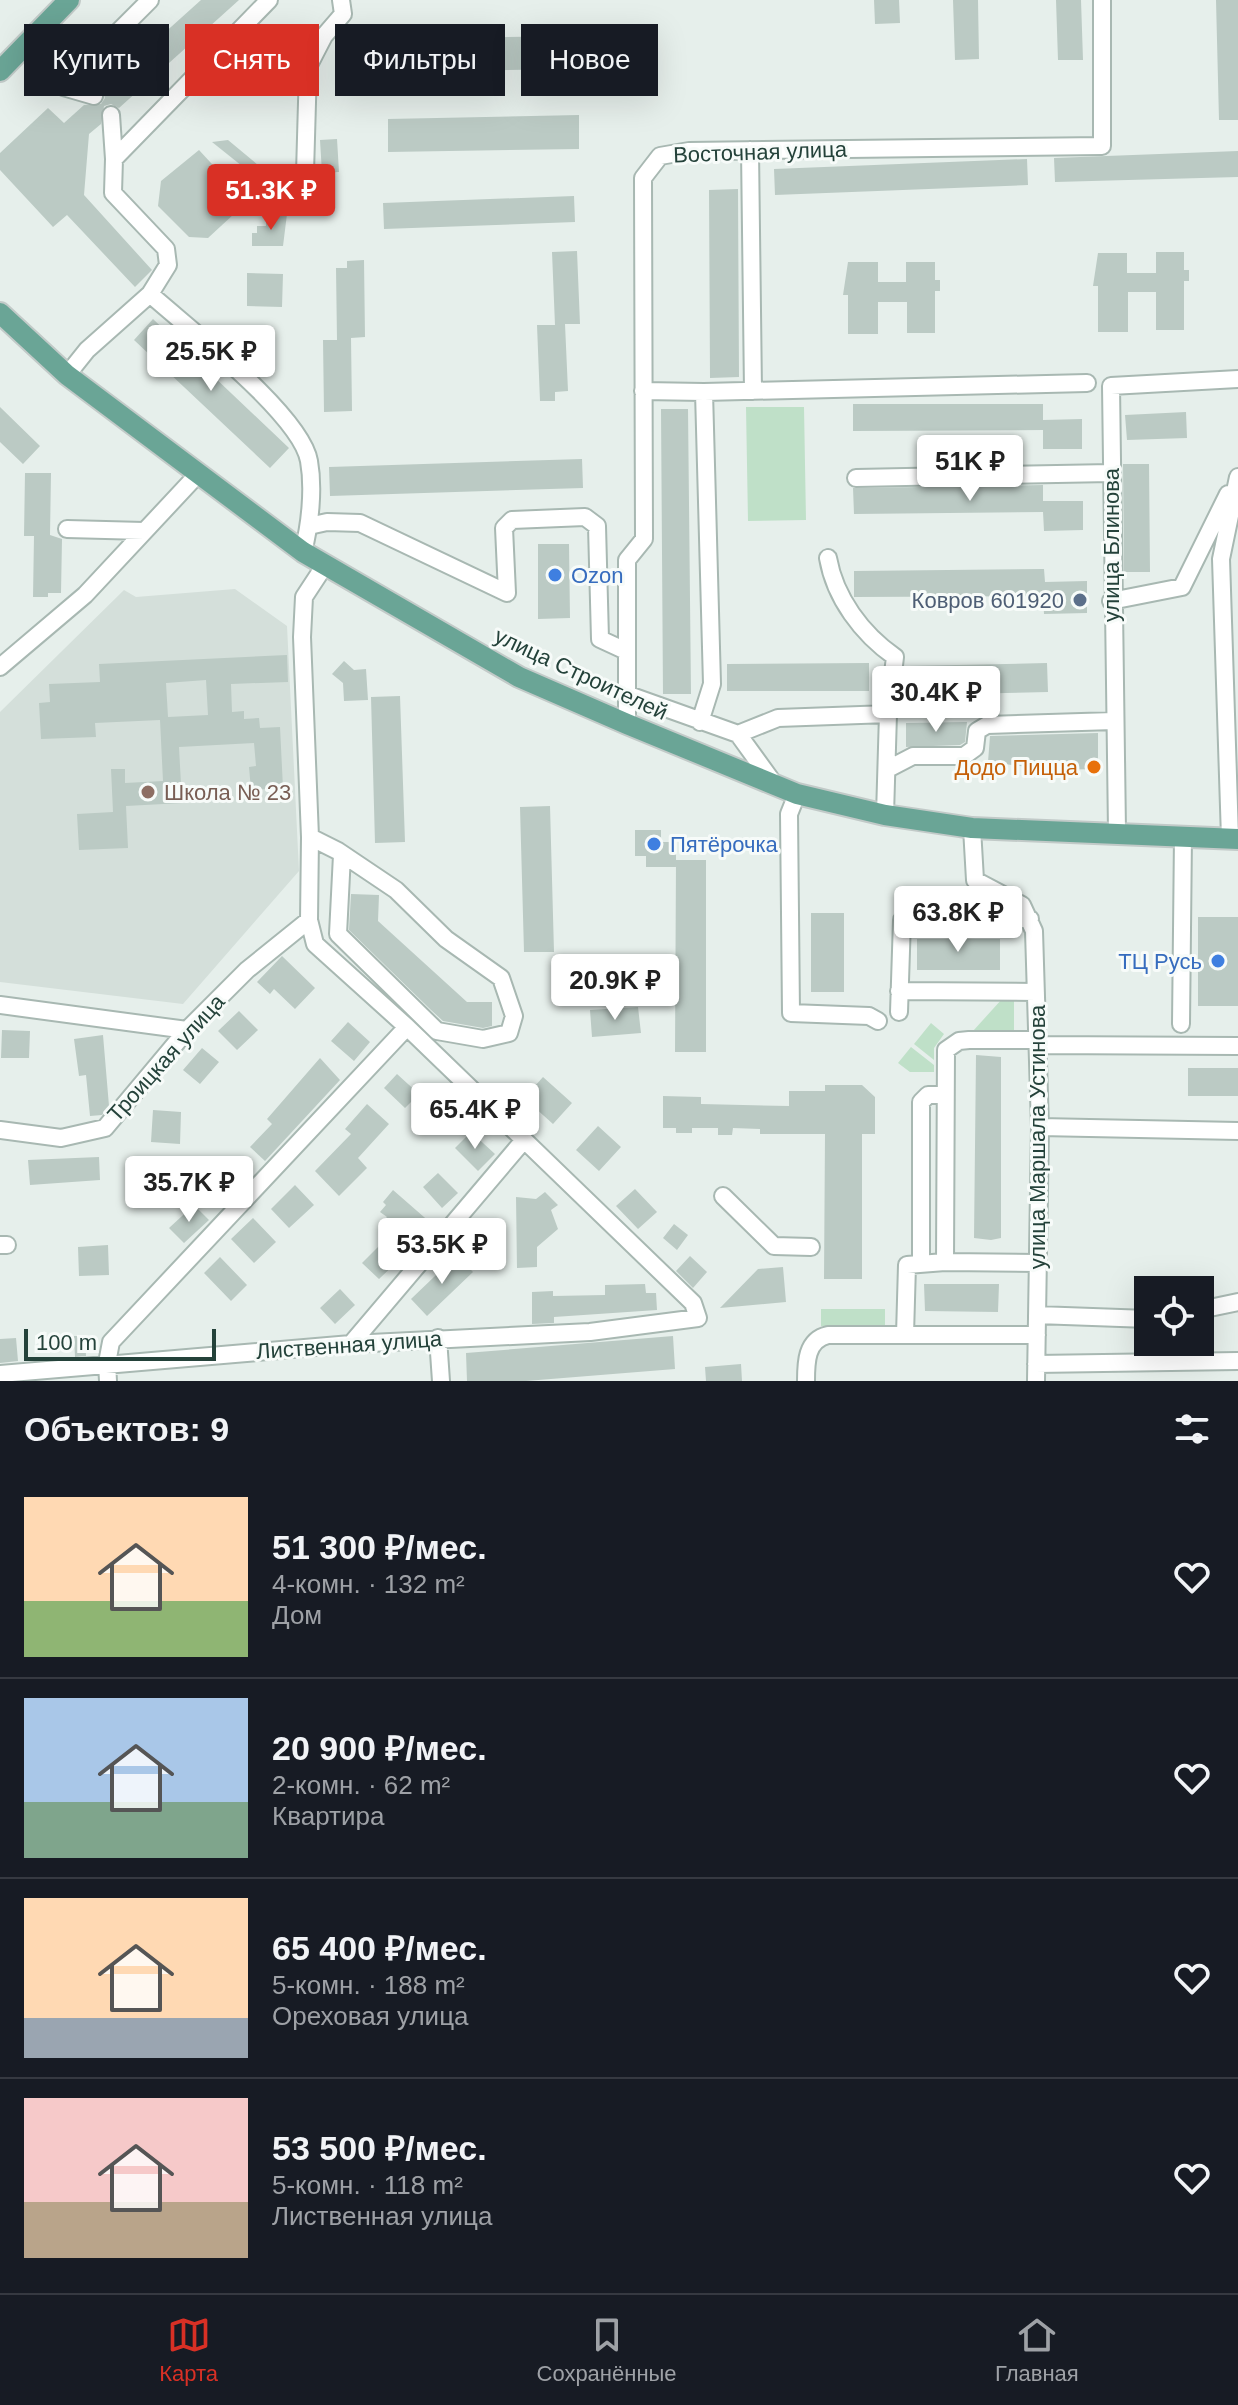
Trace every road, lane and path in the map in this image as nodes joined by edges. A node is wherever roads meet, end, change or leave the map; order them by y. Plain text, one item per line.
1 (69, 0) edge
2 (150, 0) edge
3 (269, 0) edge
4 (341, 0) edge
5 (1102, 0) edge
6 (126, 24) edge
7 (0, 71) edge
8 (111, 115) dead end
9 (750, 150) junction
10 (114, 159) junction
11 (305, 173) dead end
12 (150, 294) junction
13 (0, 313) edge
14 (67, 375) junction
15 (1238, 379) edge
16 (1087, 383) dead end
17 (643, 391) junction
18 (753, 391) junction
19 (704, 392) junction
20 (1111, 473) junction
21 (198, 474) junction
22 (1238, 476) edge
23 (856, 478) dead end
24 (309, 526) junction
25 (67, 529) dead end
26 (144, 531) junction
27 (303, 552) junction
28 (828, 558) dead end
29 (325, 565) junction
30 (1111, 601) junction
31 (626, 651) junction
32 (0, 667) edge
33 (626, 694) junction
34 (888, 714) junction
35 (1114, 721) junction
36 (700, 722) junction
37 (627, 724) junction
38 (738, 734) junction
39 (888, 769) junction
40 (775, 785) junction
41 (797, 794) junction
42 (885, 815) junction
43 (972, 828) junction
44 (1117, 831) junction
45 (1183, 836) junction
46 (310, 837) junction
47 (1234, 838) edge
48 (342, 855) junction
49 (1030, 919) junction
50 (309, 920) junction
51 (899, 991) junction
52 (1036, 992) junction
53 (0, 1005) edge
54 (899, 1012) dead end
55 (878, 1021) dead end
56 (1181, 1024) dead end
57 (407, 1027) junction
58 (187, 1030) junction
59 (1037, 1042) junction
60 (1238, 1046) edge
61 (944, 1095) junction
62 (1040, 1127) junction
63 (0, 1130) edge
64 (1238, 1131) edge
65 (524, 1140) junction
66 (723, 1196) dead end
67 (811, 1247) dead end
68 (921, 1262) junction
69 (945, 1262) junction
70 (1038, 1263) junction
71 (1238, 1302) edge
72 (1214, 1307) edge
73 (1037, 1315) junction
74 (1134, 1318) edge
75 (905, 1335) junction
76 (1037, 1335) junction
77 (438, 1338) junction
78 (351, 1344) junction
79 (1238, 1361) edge
80 (107, 1363) junction
81 (1036, 1372) edge
82 (0, 1374) edge
83 (108, 1381) edge
84 (441, 1381) edge
85 (806, 1381) edge

1 - 7 main road
2 - 6 street
3 - 10 street
4 - 11 street
5 - 9 street, Восточная улица
8 - 10 street
9 - 17 street, Восточная улица
9 - 18 street
10 - 12 street
12 - 14 street
12 - 24 street
13 - 14 main road, улица Строителей
14 - 21 main road, улица Строителей
15 - 20 street, улица Блинова
16 - 18 street
17 - 19 street
17 - 31 street, Восточная улица
18 - 19 street
19 - 36 street
20 - 23 street
20 - 30 street, улица Блинова
21 - 26 street
21 - 27 main road, улица Строителей
22 - 30 street
22 - 47 street
24 - 27 street
24 - 31 street
25 - 26 street
26 - 32 street
27 - 29 main road, улица Строителей
28 - 34 street
29 - 37 main road, улица Строителей
29 - 46 street
30 - 35 street, улица Блинова
31 - 33 street, Восточная улица
33 - 36 street
33 - 37 street, Восточная улица
34 - 38 street
34 - 39 street
35 - 39 street
35 - 44 street, улица Блинова
36 - 38 street
37 - 40 main road, улица Строителей
38 - 40 street
39 - 42 street
40 - 41 main road, улица Строителей
41 - 42 main road, улица Строителей
41 - 55 street
42 - 43 main road, улица Строителей
43 - 44 main road, улица Строителей
43 - 49 street
44 - 45 main road, улица Строителей
45 - 47 main road, улица Строителей
45 - 56 street
46 - 48 street
46 - 50 street
48 - 48 street
49 - 51 street
49 - 52 street, улица Маршала Устинова
50 - 57 street
50 - 58 street, Троицкая улица
51 - 52 street
51 - 54 street
52 - 59 street, улица Маршала Устинова
53 - 58 street
57 - 65 street
57 - 80 street
58 - 63 street, Троицкая улица
59 - 60 street
59 - 61 street
59 - 62 street, улица Маршала Устинова
61 - 68 street
61 - 69 street
62 - 64 street
62 - 70 street, улица Маршала Устинова
65 - 77 street, Лиственная улица
65 - 78 street
66 - 67 street
68 - 69 street
68 - 75 street
69 - 70 street
70 - 73 street, улица Маршала Устинова
71 - 72 street
73 - 74 street
73 - 76 street, улица Маршала Устинова
75 - 76 street
75 - 85 street
76 - 81 street, улица Маршала Устинова
77 - 78 street, Лиственная улица
77 - 84 street
78 - 80 street, Лиственная улица
79 - 81 street
80 - 82 street, Лиственная улица
80 - 83 street

